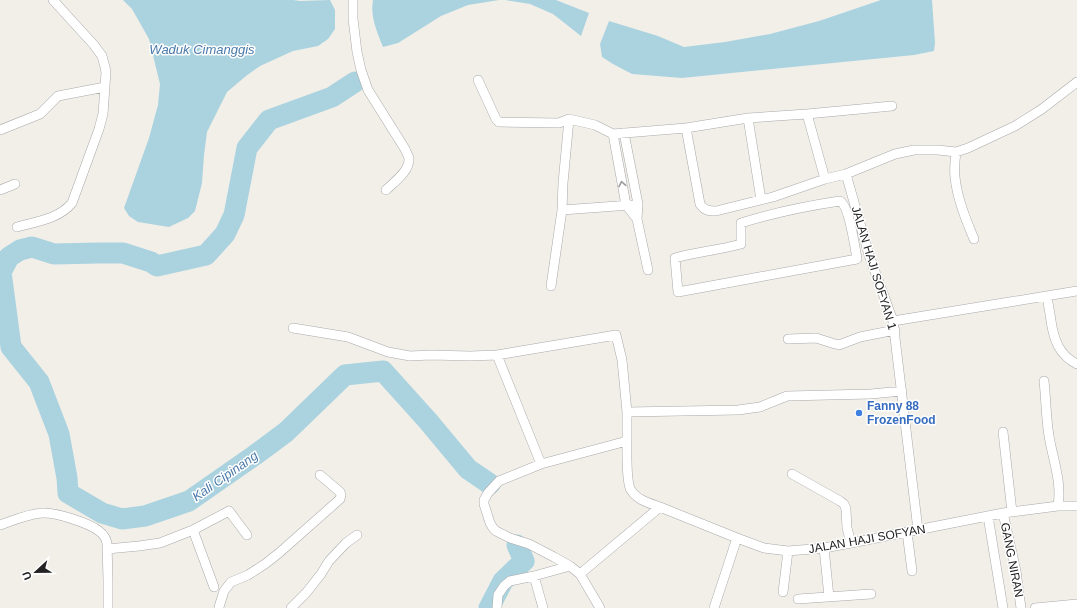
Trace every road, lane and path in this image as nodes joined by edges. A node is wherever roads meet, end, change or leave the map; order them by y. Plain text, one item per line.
1 (53, 0) edge
2 (353, 0) edge
3 (478, 80) dead end
4 (1077, 82) edge
5 (105, 87) junction
6 (892, 106) dead end
7 (807, 114) junction
8 (748, 118) junction
9 (568, 119) junction
10 (686, 128) junction
11 (0, 130) edge
12 (624, 133) junction
13 (613, 134) junction
14 (956, 152) junction
15 (846, 174) junction
16 (825, 179) junction
17 (15, 184) dead end
18 (0, 190) edge
19 (386, 190) dead end
20 (761, 200) junction
21 (638, 204) junction
22 (626, 205) junction
23 (562, 210) junction
24 (637, 219) junction
25 (17, 227) dead end
26 (974, 239) dead end
27 (869, 255) junction
28 (857, 259) junction
29 (648, 270) dead end
30 (551, 286) dead end
31 (1077, 291) edge
32 (1047, 296) junction
33 (893, 321) junction
34 (293, 328) dead end
35 (894, 330) junction
36 (788, 339) dead end
37 (497, 355) junction
38 (1077, 364) edge
39 (1044, 381) dead end
40 (902, 391) junction
41 (627, 412) junction
42 (1003, 432) dead end
43 (627, 441) junction
44 (541, 464) junction
45 (792, 474) dead end
46 (320, 475) dead end
47 (1058, 506) junction
48 (1077, 506) edge
49 (661, 508) junction
50 (1008, 512) junction
51 (988, 516) junction
52 (0, 525) edge
53 (193, 530) junction
54 (918, 530) junction
55 (907, 532) junction
56 (247, 535) dead end
57 (357, 535) dead end
58 (737, 538) junction
59 (851, 543) junction
60 (824, 548) junction
61 (107, 549) junction
62 (788, 551) junction
63 (570, 566) junction
64 (912, 571) dead end
65 (580, 574) junction
66 (534, 576) junction
67 (214, 587) dead end
68 (783, 592) dead end
69 (871, 594) dead end
70 (829, 598) junction
71 (798, 600) dead end
72 (1077, 604) edge
73 (108, 608) edge
74 (219, 608) edge
75 (291, 608) edge
76 (497, 608) edge
77 (543, 608) edge
78 (600, 608) edge
79 (714, 608) edge
80 (1003, 608) edge
81 (1021, 608) edge
82 (1035, 608) edge

1 - 5 street
2 - 19 street
3 - 9 street
4 - 14 street
5 - 11 street
5 - 25 street
6 - 7 street
7 - 8 street
7 - 16 street
8 - 10 street
8 - 20 street
9 - 13 street
9 - 23 street
10 - 12 street
10 - 20 street
12 - 13 street
12 - 21 street
22 -> 13 street
14 - 15 street
14 - 26 street
15 - 16 street
15 - 27 street, JALAN HAJI SOFYAN 1
16 - 20 street
17 - 18 street
21 - 22 street
21 - 24 street
22 - 23 street
22 - 24 street
23 - 30 street
24 - 29 street
27 - 28 street
27 - 33 street, JALAN HAJI SOFYAN 1
28 - 28 street
31 - 32 street
32 - 33 street
32 - 38 street
33 - 35 street, JALAN HAJI SOFYAN 1
34 - 37 street
35 - 36 street
35 - 40 street, JALAN HAJI SOFYAN 1
37 - 41 street, JALAN HAJI SOFYAN
37 - 44 street
39 - 47 street
40 - 41 street
40 - 54 street, JALAN HAJI SOFYAN 1
41 - 43 street, JALAN HAJI SOFYAN
42 - 50 street, GANG NIRAN
43 - 44 street
43 - 49 street, JALAN HAJI SOFYAN
44 - 63 street
45 - 59 street
46 - 74 street
47 - 48 street, JALAN HAJI SOFYAN
47 - 50 street, JALAN HAJI SOFYAN
49 - 58 street, JALAN HAJI SOFYAN
49 - 65 street
50 - 51 street, JALAN HAJI SOFYAN
50 - 81 street, GANG NIRAN
51 - 54 street, JALAN HAJI SOFYAN
51 - 80 street
52 - 61 street
53 - 56 street
53 - 61 street
53 - 67 street
54 - 55 street, JALAN HAJI SOFYAN
55 - 59 street, JALAN HAJI SOFYAN
55 - 64 street
57 - 75 street
58 - 62 street, JALAN HAJI SOFYAN
58 - 79 street
59 - 60 street, JALAN HAJI SOFYAN
60 - 62 street, JALAN HAJI SOFYAN
60 - 70 street
61 - 73 street
62 - 68 street
63 - 65 street
63 - 66 street
65 - 78 street
66 - 76 street
66 - 77 street
69 - 70 street
70 - 71 street
72 - 82 street

